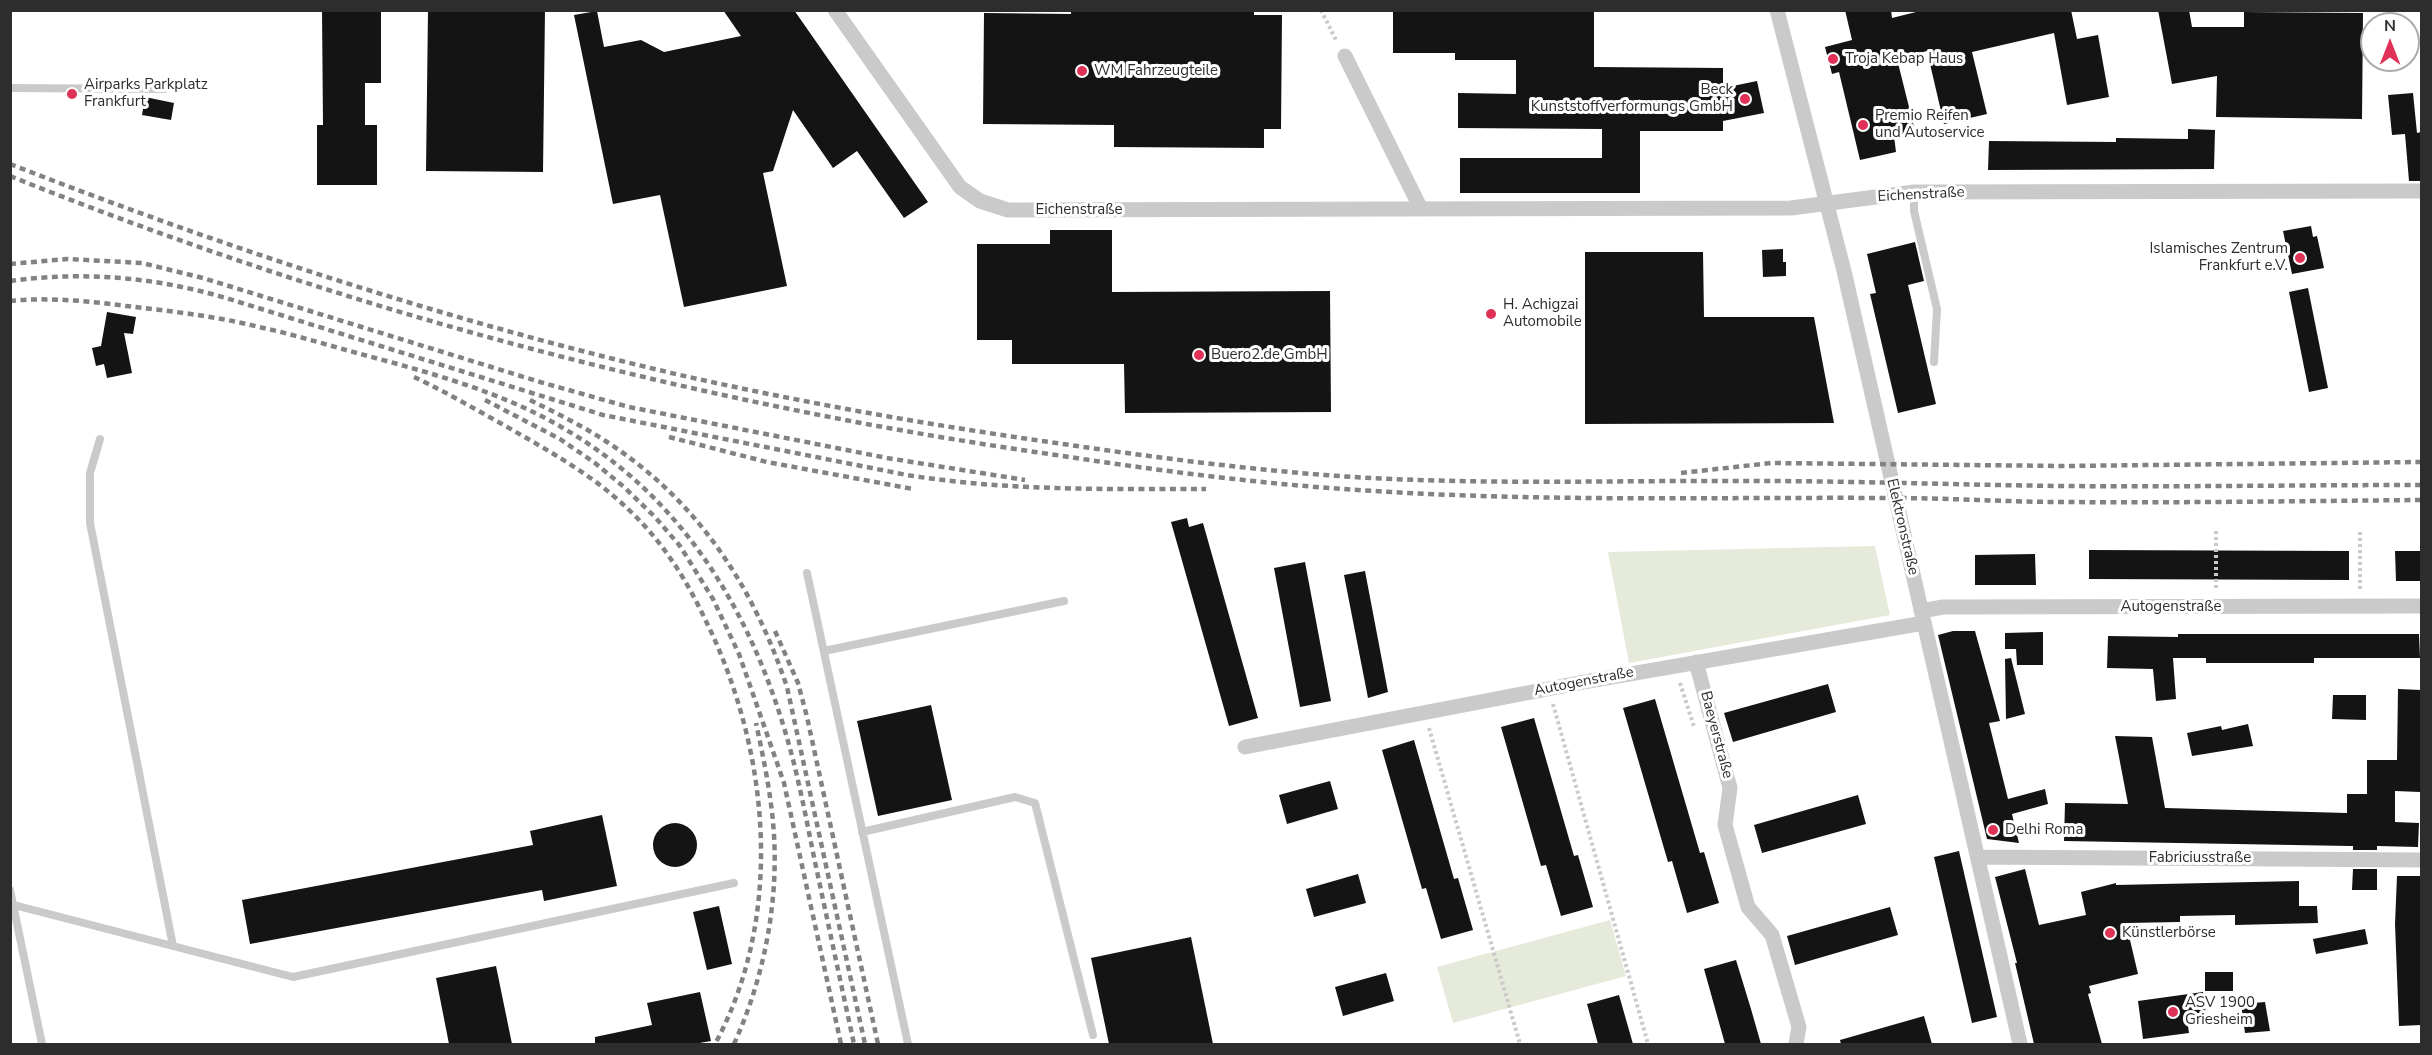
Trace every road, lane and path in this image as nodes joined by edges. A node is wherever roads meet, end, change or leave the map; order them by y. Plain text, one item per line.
1 (835, 10) edge
2 (1321, 10) edge
3 (1777, 10) edge
4 (1345, 56) joint
5 (10, 88) edge
6 (164, 89) dead end
7 (2421, 191) edge
8 (1914, 192) junction
9 (1826, 203) junction
10 (1421, 209) junction
11 (1934, 362) dead end
12 (100, 439) dead end
13 (2216, 531) dead end
14 (2360, 532) dead end
15 (807, 573) dead end
16 (2216, 594) dead end
17 (2360, 594) dead end
18 (1064, 602) dead end
19 (2421, 606) edge
20 (1923, 617) junction
21 (824, 651) junction
22 (1696, 662) junction
23 (1549, 689) junction
24 (1425, 712) junction
25 (1245, 747) dead end
26 (862, 832) junction
27 (1978, 857) junction
28 (2421, 860) edge
29 (734, 883) dead end
30 (10, 890) edge
31 (12, 905) edge
32 (173, 946) junction
33 (1093, 1035) dead end
34 (42, 1044) edge
35 (908, 1044) edge
36 (1520, 1044) edge
37 (1648, 1044) edge
38 (1796, 1044) edge
39 (2020, 1044) edge

1 - 10 street, Eichenstraße
2 - 4 path
3 - 9 street, Elektronstraße
4 - 10 street
5 - 6 lane
7 - 8 street, Eichenstraße
8 - 9 street, Eichenstraße
8 - 11 lane
9 - 10 street, Eichenstraße
9 - 20 street, Elektronstraße
12 - 32 lane
13 - 16 path
14 - 17 path
15 - 21 lane
18 - 21 lane
19 - 20 street, Autogenstraße
20 - 22 street, Autogenstraße
20 - 27 street, Elektronstraße
21 - 26 lane
22 - 23 street, Autogenstraße
22 - 38 street, Baeyerstraße
23 - 24 street, Autogenstraße
23 - 37 path
24 - 25 street, Autogenstraße
24 - 36 path
26 - 33 lane
26 - 35 lane
27 - 28 street, Fabriciusstraße
27 - 39 street, Elektronstraße
29 - 32 lane
30 - 31 lane
31 - 32 lane
31 - 34 lane

